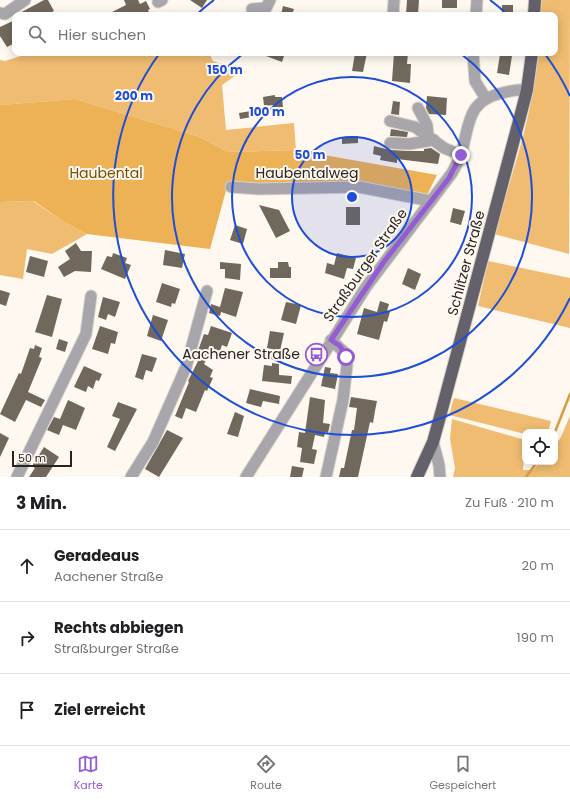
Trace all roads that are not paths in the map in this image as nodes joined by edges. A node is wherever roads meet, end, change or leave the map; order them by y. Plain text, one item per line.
1 (25, 0) edge
2 (270, 0) edge
3 (394, 0) edge
4 (477, 0) edge
5 (534, 0) edge
6 (252, 9) dead end
7 (393, 12) edge
8 (476, 12) edge
9 (534, 12) edge
10 (0, 13) edge
11 (473, 56) edge
12 (532, 56) edge
13 (527, 90) junction
14 (486, 99) junction
15 (418, 108) dead end
16 (390, 121) dead end
17 (431, 137) junction
18 (390, 143) dead end
19 (461, 155) junction
20 (231, 187) dead end
21 (431, 201) junction
22 (206, 291) dead end
23 (91, 296) dead end
24 (331, 340) junction
25 (433, 442) junction
26 (17, 477) edge
27 (131, 477) edge
28 (246, 477) edge
29 (326, 477) edge
30 (417, 477) edge
31 (440, 477) edge

1 - 10 street
2 - 6 street
3 - 7 street
4 - 8 street
5 - 9 main road
11 - 14 street
12 - 13 main road, Schlitzer Straße
13 - 14 street, Straßburger Straße
13 - 25 main road, Schlitzer Straße
14 - 19 street, Straßburger Straße
15 - 17 street
16 - 17 street
17 - 18 street
17 - 19 street
19 - 21 street, Straßburger Straße
20 - 21 street, Haubentalweg
21 - 24 street, Straßburger Straße
22 - 27 street
23 - 26 street
24 - 28 street, Straßburger Straße
24 - 29 street
25 - 30 main road, Schlitzer Straße
25 - 31 street

